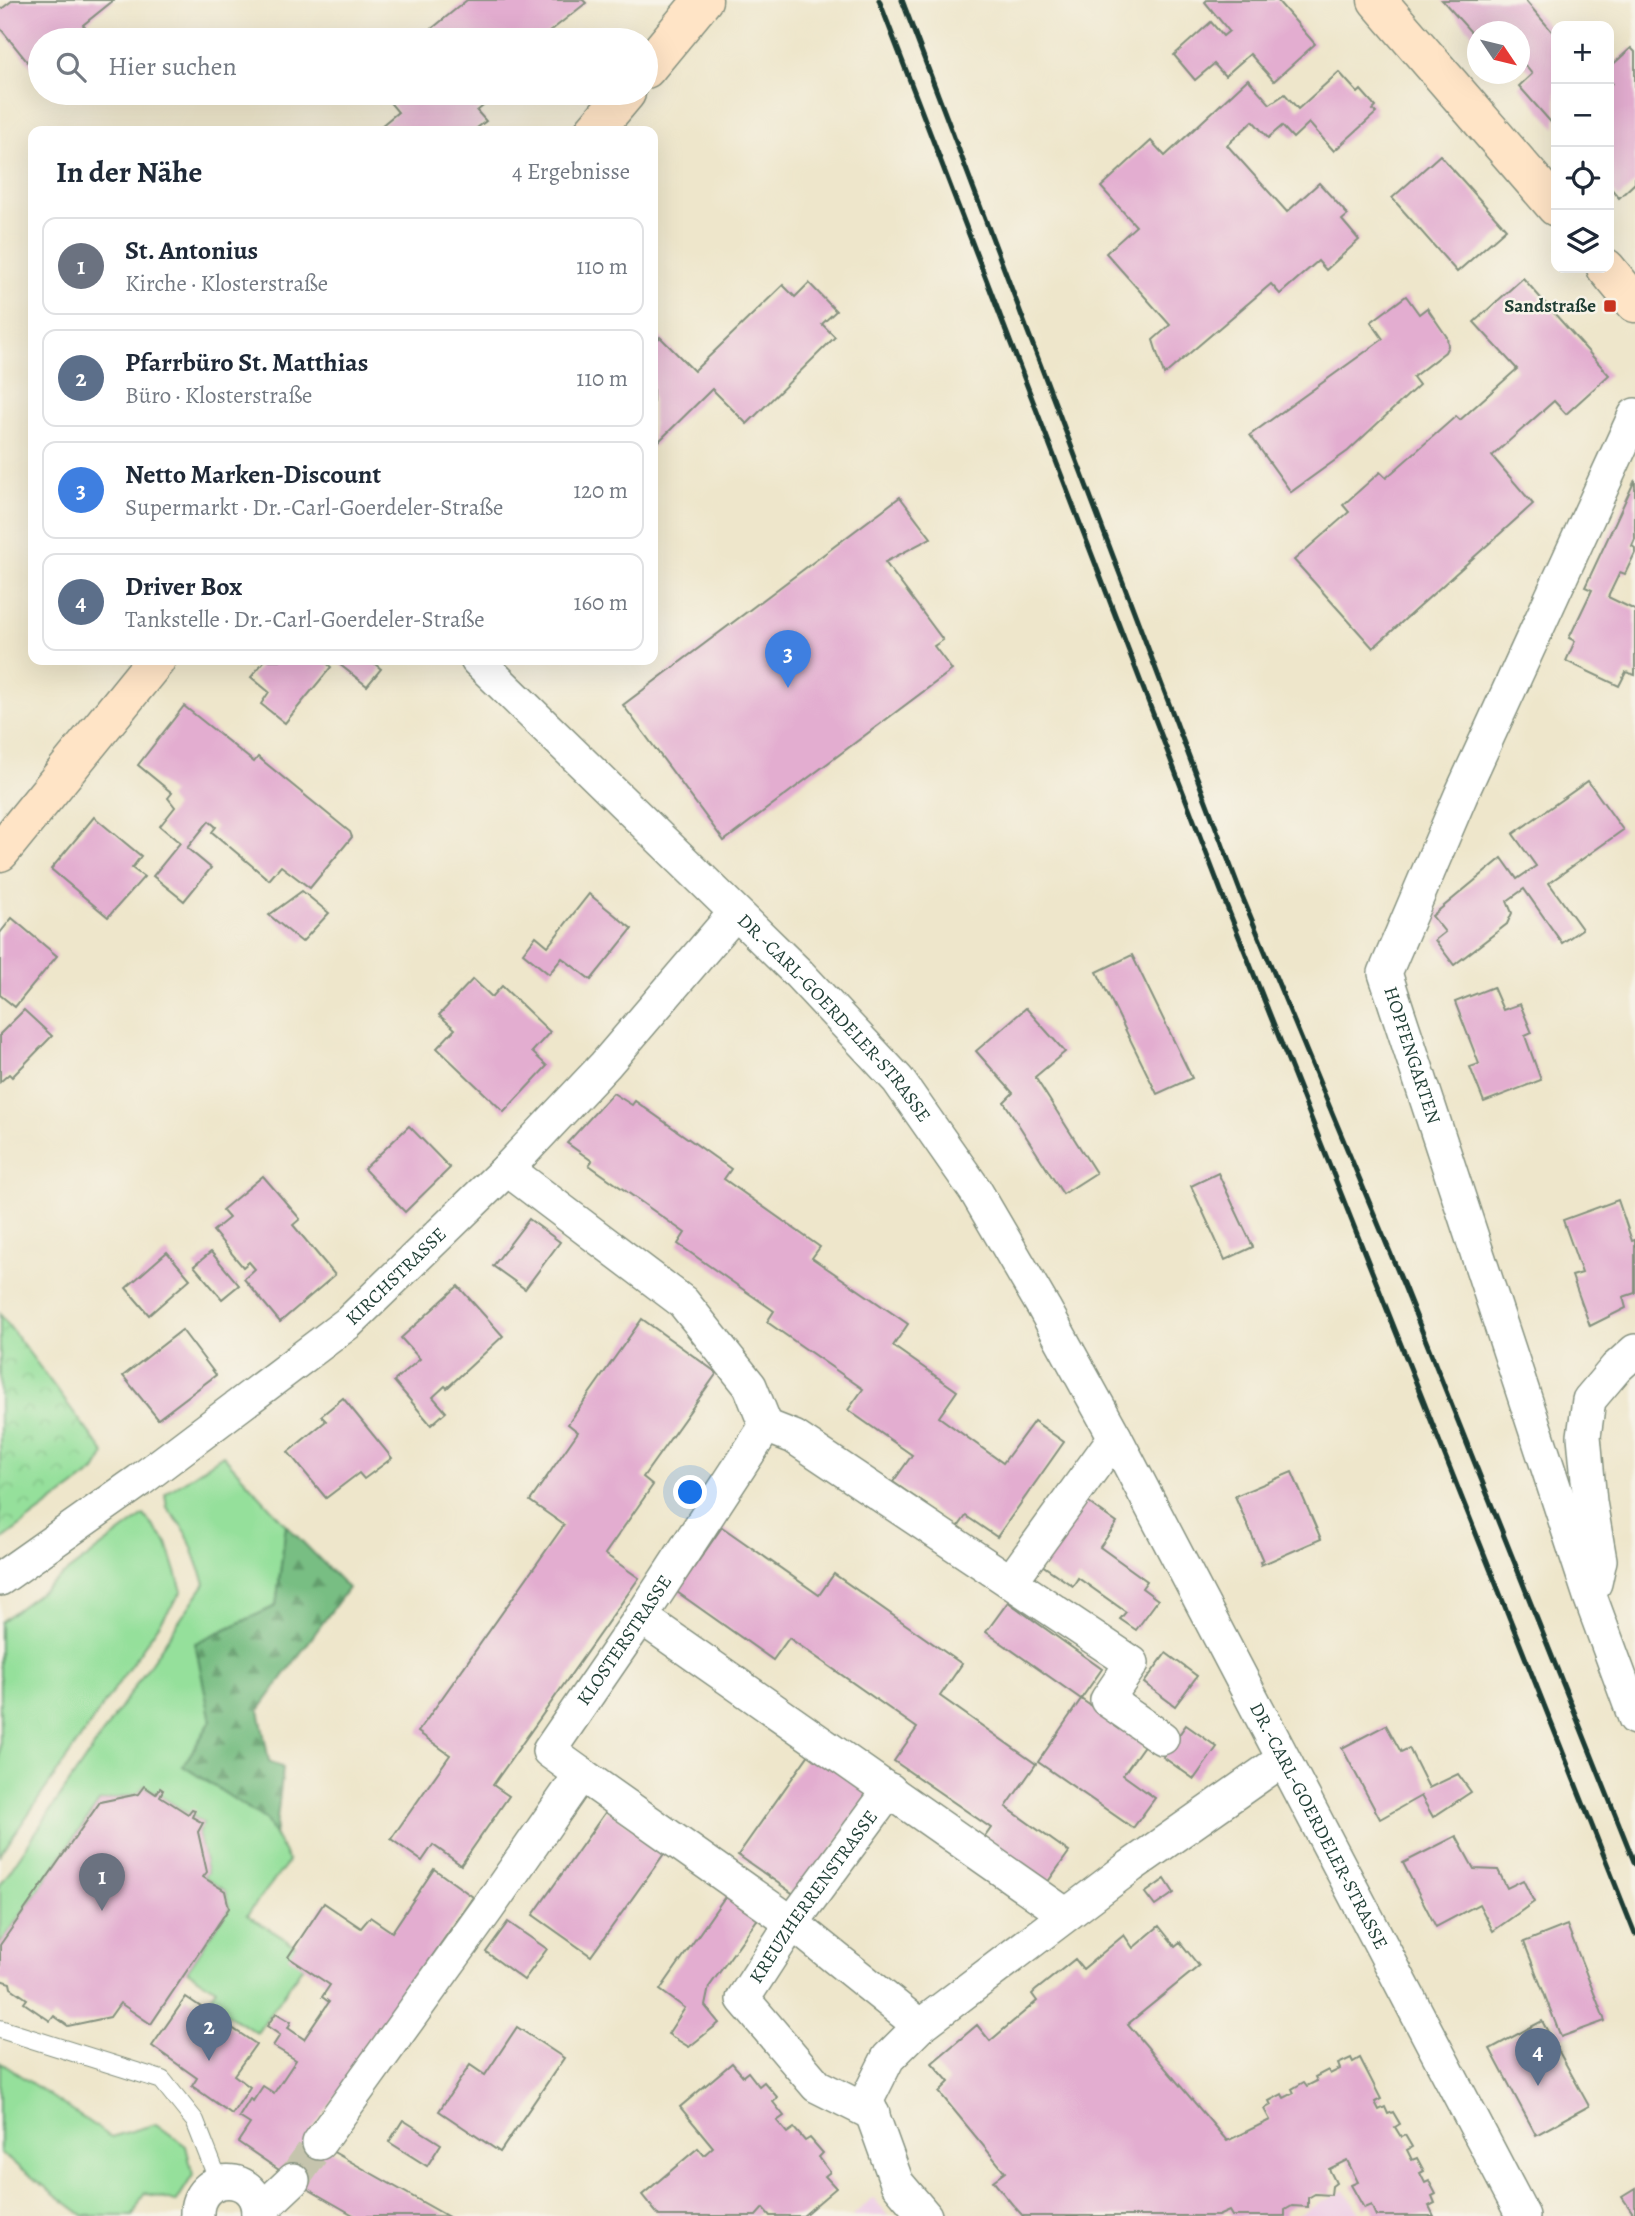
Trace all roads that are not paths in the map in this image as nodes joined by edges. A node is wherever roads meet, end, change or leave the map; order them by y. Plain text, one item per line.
1 (703, 0) edge
2 (1377, 0) edge
3 (658, 54) edge
4 (616, 105) edge
5 (598, 126) edge
6 (1551, 201) edge
7 (1610, 273) edge
8 (1635, 303) edge
9 (1635, 415) edge
10 (152, 665) edge
11 (482, 665) edge
12 (0, 852) edge
13 (735, 913) junction
14 (507, 1169) junction
15 (1635, 1351) edge
16 (766, 1426) junction
17 (1115, 1437) junction
18 (0, 1579) edge
19 (1011, 1581) junction
20 (1591, 1599) junction
21 (641, 1617) junction
22 (1635, 1718) edge
23 (1162, 1738) dead end
24 (1282, 1760) junction
25 (581, 1774) junction
26 (890, 1790) junction
27 (1065, 1914) junction
28 (792, 1923) junction
29 (920, 2026) junction
30 (0, 2029) edge
31 (873, 2115) junction
32 (319, 2143) tunnel mouth
33 (293, 2180) tunnel mouth
34 (219, 2182) junction
35 (259, 2215) edge
36 (198, 2216) edge
37 (925, 2216) edge
38 (1523, 2216) edge

1 - 3 main road
2 - 6 main road
4 - 5 main road
7 - 8 main road
9 - 20 street, HOPFENGARTEN
10 - 12 main road
11 - 13 street, DR.-CARL-GOERDELER-STRASSE
13 - 14 street, KIRCHSTRASSE
13 - 17 street, DR.-CARL-GOERDELER-STRASSE
14 - 16 street
14 - 18 street, KIRCHSTRASSE
15 - 20 street
16 - 19 street
16 - 21 street, KLOSTERSTRASSE
17 - 19 street
17 - 24 street, DR.-CARL-GOERDELER-STRASSE
19 - 23 street
20 - 22 street, HOPFENGARTEN
21 - 25 street, KLOSTERSTRASSE
21 - 26 street, KREUZHERRENSTRASSE
24 - 27 street
24 - 38 street, DR.-CARL-GOERDELER-STRASSE
25 - 28 street
25 - 32 street
26 - 27 street, KREUZHERRENSTRASSE
26 - 28 street, KREUZHERRENSTRASSE
27 - 29 street
28 - 29 street
28 - 31 street, KREUZHERRENSTRASSE
29 - 31 street
30 - 34 lane
31 - 37 street
33 - 35 street
34 - 35 street
34 - 36 street

